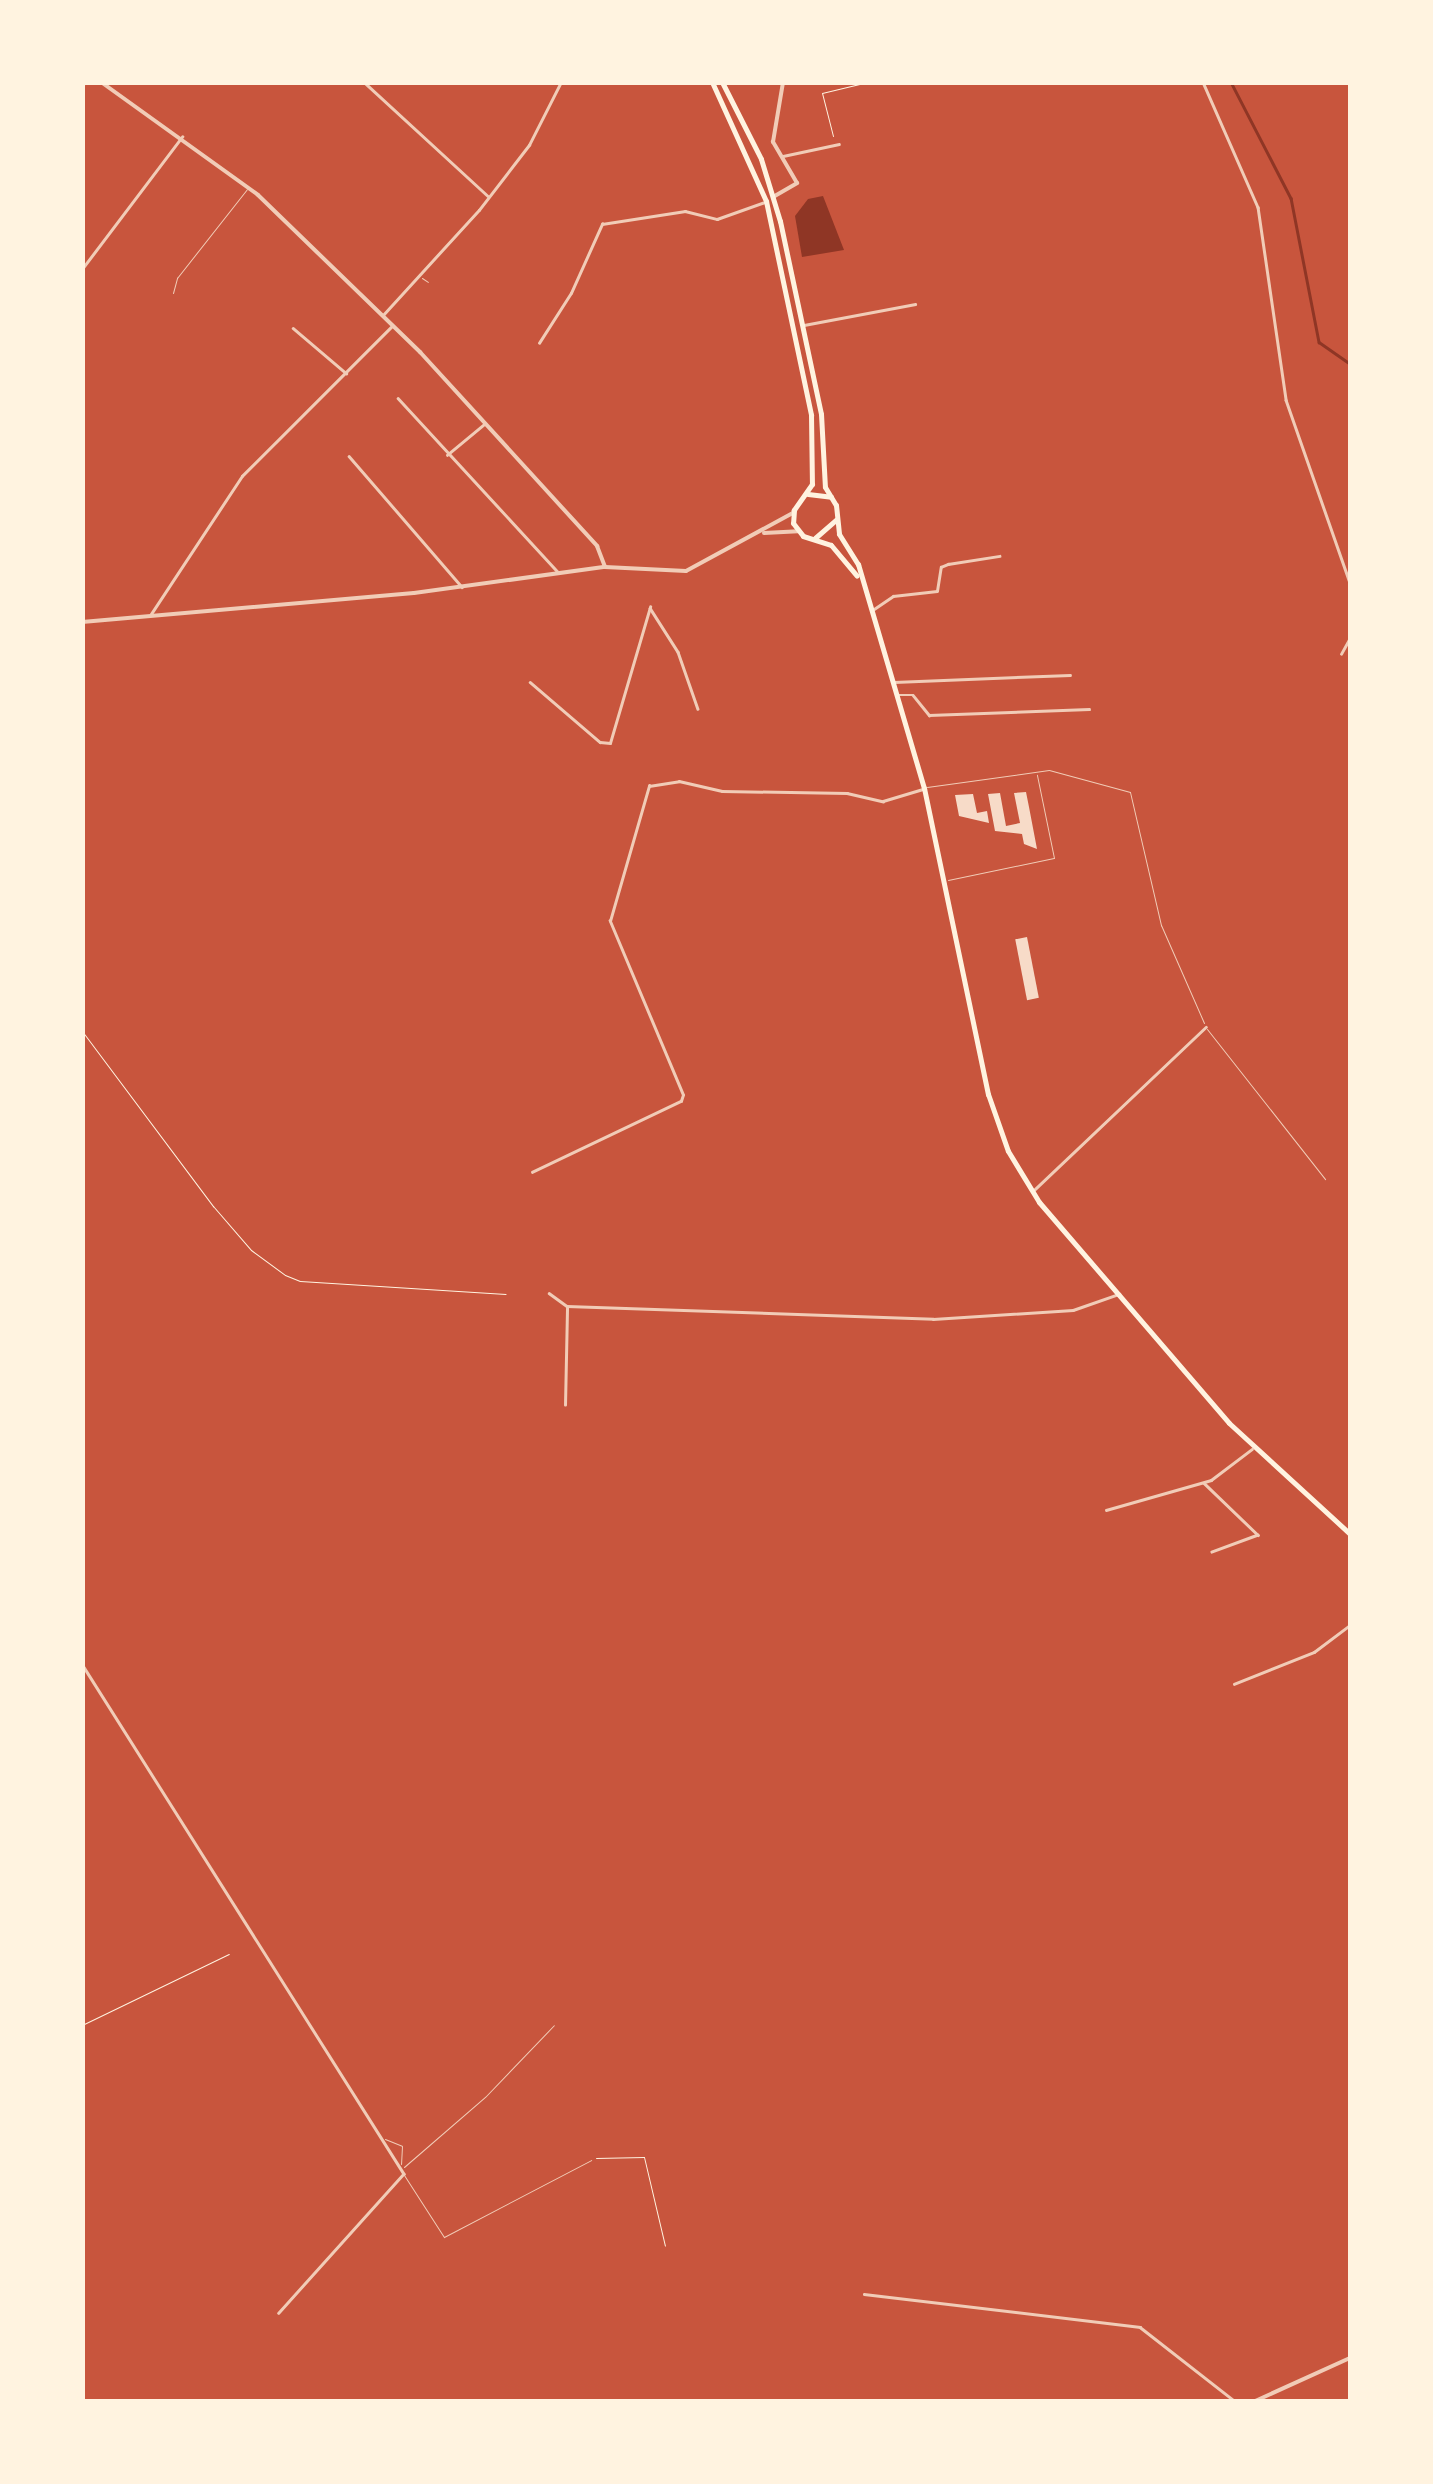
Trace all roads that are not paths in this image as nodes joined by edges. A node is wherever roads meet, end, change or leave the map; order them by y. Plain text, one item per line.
1 (100, 82) edge
2 (364, 82) edge
3 (561, 82) edge
4 (712, 82) edge
5 (722, 82) edge
6 (783, 82) edge
7 (1202, 82) edge
8 (182, 137) junction
9 (837, 144) road end
10 (782, 157) junction
11 (249, 187) junction
12 (489, 197) junction
13 (774, 197) junction
14 (766, 201) junction
15 (82, 270) edge
16 (419, 276) junction
17 (428, 282) dead end
18 (173, 292) dead end
19 (915, 304) dead end
20 (382, 316) junction
21 (392, 326) junction
22 (802, 326) junction
23 (293, 328) dead end
24 (539, 344) dead end
25 (347, 374) junction
26 (398, 398) dead end
27 (484, 424) junction
28 (349, 456) dead end
29 (448, 456) junction
30 (805, 496) junction
31 (831, 497) junction
32 (793, 513) junction
33 (836, 520) junction
34 (798, 531) junction
35 (764, 533) junction
36 (812, 539) junction
37 (1000, 556) dead end
38 (605, 567) junction
39 (559, 573) junction
40 (857, 576) junction
41 (1350, 583) edge
42 (463, 588) junction
43 (870, 611) junction
44 (152, 614) junction
45 (82, 622) edge
46 (1350, 638) edge
47 (1341, 654) dead end
48 (1070, 674) dead end
49 (530, 682) dead end
50 (892, 682) junction
51 (896, 695) junction
52 (1089, 708) dead end
53 (698, 709) dead end
54 (1037, 774) junction
55 (924, 788) junction
56 (945, 881) junction
57 (1206, 1028) junction
58 (532, 1172) dead end
59 (1325, 1179) dead end
60 (1032, 1192) junction
61 (548, 1293) dead end
62 (1120, 1293) junction
63 (565, 1305) junction
64 (565, 1405) dead end
65 (1252, 1449) junction
66 (1202, 1482) junction
67 (1106, 1510) dead end
68 (1350, 1534) edge
69 (1212, 1552) dead end
70 (1350, 1625) edge
71 (82, 1664) edge
72 (1234, 1684) dead end
73 (554, 2024) dead end
74 (381, 2140) junction
75 (591, 2160) road end
76 (401, 2170) junction
77 (864, 2294) dead end
78 (279, 2313) dead end
79 (1350, 2358) edge
80 (1236, 2402) edge
81 (1253, 2402) edge

1 - 8 street
2 - 12 street
3 - 12 street
4 - 14 main road
5 - 13 main road
6 - 10 street
7 - 41 street
8 - 11 street
8 - 15 street
9 - 10 street
10 - 13 street
11 - 18 lane
11 - 20 street
12 - 16 street
13 - 22 main road
14 - 24 street
14 - 30 main road
16 - 17 lane
16 - 20 street
19 - 22 street
20 - 21 street
21 - 25 street
21 - 27 street
22 - 31 main road
23 - 25 street
25 - 44 street
26 - 29 street
27 - 29 street
27 - 38 street
28 - 42 street
29 - 39 street
30 - 31 main road
30 - 32 main road
31 - 33 main road
32 - 34 main road
32 - 35 street
33 - 36 main road
33 - 40 main road
34 - 35 street
34 - 36 main road
35 - 38 street
36 - 40 main road
37 - 43 street
38 - 39 street
39 - 42 street
40 - 43 main road
42 - 44 street
43 - 50 main road
44 - 45 street
46 - 47 street
48 - 50 street
49 - 53 street
50 - 51 main road
51 - 52 street
51 - 55 main road
54 - 55 lane
54 - 56 lane
54 - 57 lane
55 - 56 main road
55 - 58 street
56 - 60 main road
57 - 59 lane
57 - 60 street
60 - 62 main road
61 - 63 street
62 - 63 street
62 - 65 main road
63 - 64 street
65 - 66 street
65 - 68 main road
66 - 67 street
66 - 69 street
70 - 72 street
71 - 74 street
73 - 76 lane
74 - 76 street
74 - 76 lane
75 - 76 lane
76 - 78 street
77 - 80 street
79 - 81 street

